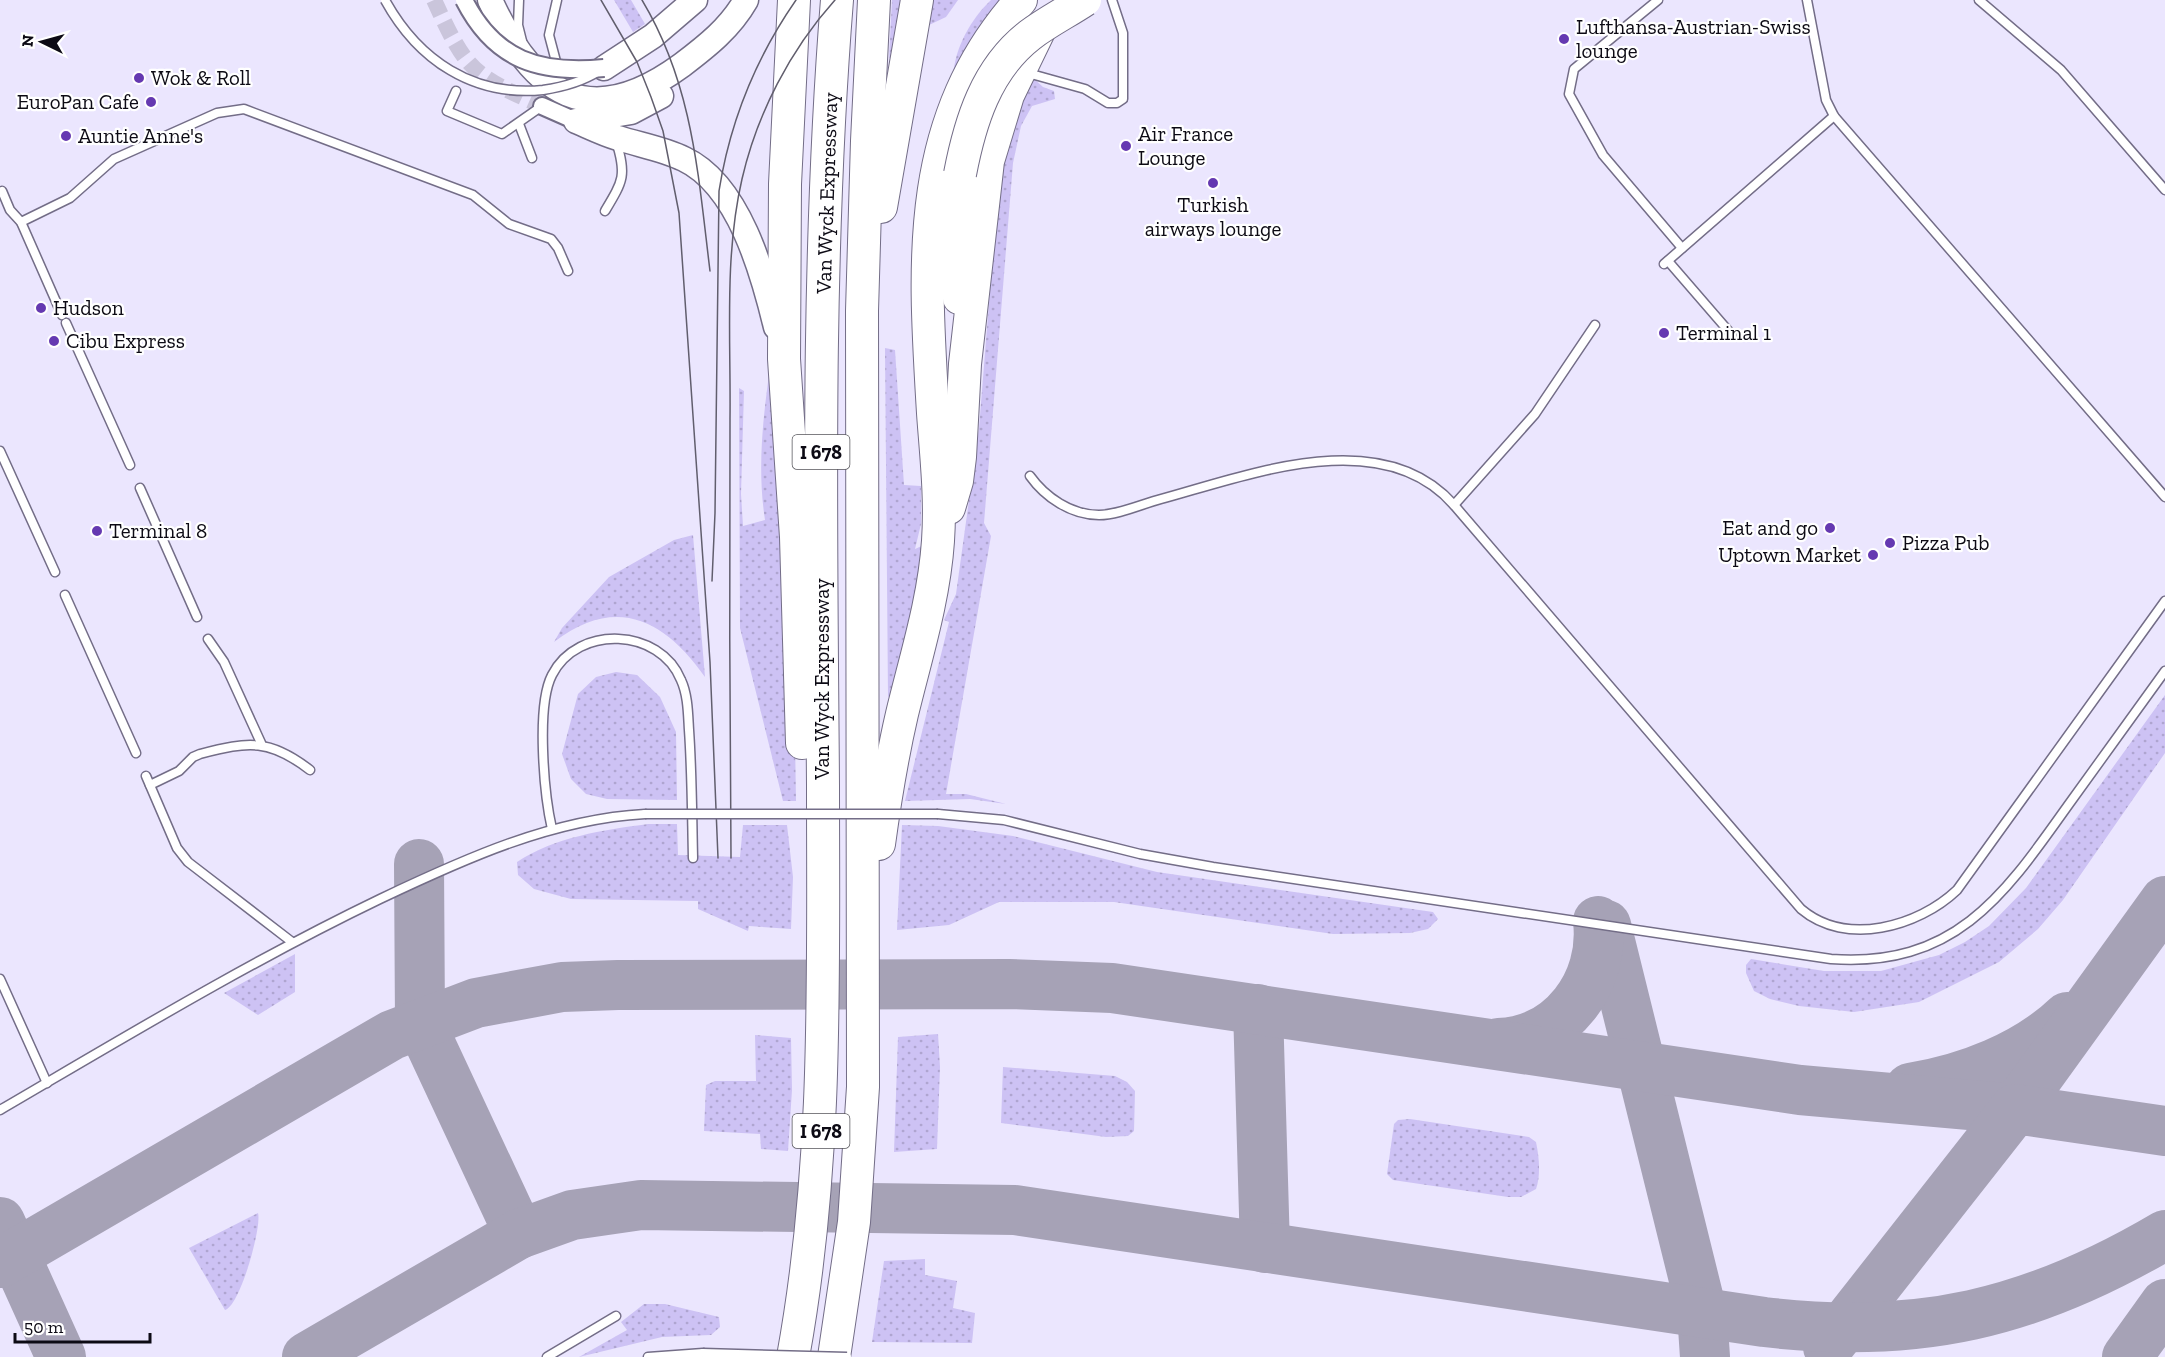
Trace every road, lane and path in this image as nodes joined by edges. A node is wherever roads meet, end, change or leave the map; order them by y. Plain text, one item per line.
1 (385, 0) edge
2 (465, 0) edge
3 (490, 0) edge
4 (519, 0) edge
5 (556, 0) edge
6 (695, 0) edge
7 (746, 0) edge
8 (794, 0) edge
9 (837, 0) edge
10 (874, 0) edge
11 (917, 0) edge
12 (1021, 0) edge
13 (1064, 0) edge
14 (1085, 0) edge
15 (1112, 0) edge
16 (1658, 0) edge
17 (1807, 0) edge
18 (1979, 0) edge
19 (710, 44) junction
20 (531, 68) junction
21 (604, 68) junction
22 (1018, 71) junction
23 (456, 92) dead end
24 (592, 99) junction
25 (542, 106) joint
26 (1834, 116) junction
27 (576, 121) junction
28 (519, 124) junction
29 (615, 137) junction
30 (532, 158) dead end
31 (2165, 190) edge
32 (2, 191) dead end
33 (605, 211) dead end
34 (21, 222) junction
35 (1682, 248) junction
36 (568, 271) dead end
37 (862, 311) junction
38 (1595, 325) dead end
39 (1732, 335) dead end
40 (784, 359) junction
41 (965, 364) junction
42 (0, 451) edge
43 (130, 465) dead end
44 (1030, 476) dead end
45 (140, 489) dead end
46 (2165, 497) edge
47 (1454, 505) junction
48 (938, 541) junction
49 (55, 572) dead end
50 (65, 595) dead end
51 (2165, 602) edge
52 (198, 617) dead end
53 (208, 639) dead end
54 (2165, 671) edge
55 (261, 743) junction
56 (136, 753) dead end
57 (310, 770) dead end
58 (146, 776) dead end
59 (150, 785) junction
60 (552, 829) junction
61 (693, 858) dead end
62 (823, 904) junction
63 (863, 921) junction
64 (292, 942) junction
65 (0, 979) edge
66 (47, 1083) junction
67 (0, 1110) edge
68 (616, 1316) dead end
69 (547, 1357) edge
70 (648, 1357) edge
71 (793, 1357) edge
72 (834, 1357) edge
73 (847, 1357) edge

1 - 21 lane, bridge
2 - 21 street, bridge
3 - 20 street
4 - 20 lane
5 - 24 lane
6 - 21 street
7 - 19 street
8 - 40 highway
9 - 62 highway, Van Wyck Expressway / I 678
10 - 37 highway, Van Wyck Expressway / I 678
11 - 37 highway
12 - 48 highway
13 - 22 highway
14 - 41 highway, bridge
15 - 22 lane
16 - 35 lane
17 - 26 lane
18 - 31 lane
19 - 24 street
19 - 27 street
20 - 24 street
22 - 41 highway
23 - 28 lane
25 - 27 street
25 - 28 lane
26 - 35 lane
26 - 46 lane
27 - 29 street
28 - 30 lane
29 - 33 lane
29 - 40 street
32 - 34 lane
34 - 36 lane
34 - 43 lane
35 - 39 lane
37 - 63 highway, Van Wyck Expressway / I 678
38 - 47 lane
40 - 62 highway
41 - 48 highway
42 - 49 lane
44 - 47 lane
45 - 52 lane
47 - 51 lane
48 - 63 highway
50 - 56 lane
53 - 55 lane
54 - 60 lane, bridge
55 - 57 lane
55 - 59 lane
58 - 59 lane
59 - 64 lane
60 - 61 lane
60 - 64 lane
62 - 71 highway, Van Wyck Expressway / I 678
63 - 72 highway, Van Wyck Expressway / I 678
64 - 66 lane
65 - 66 lane
66 - 67 lane
68 - 69 lane
70 - 73 lane, bridge

